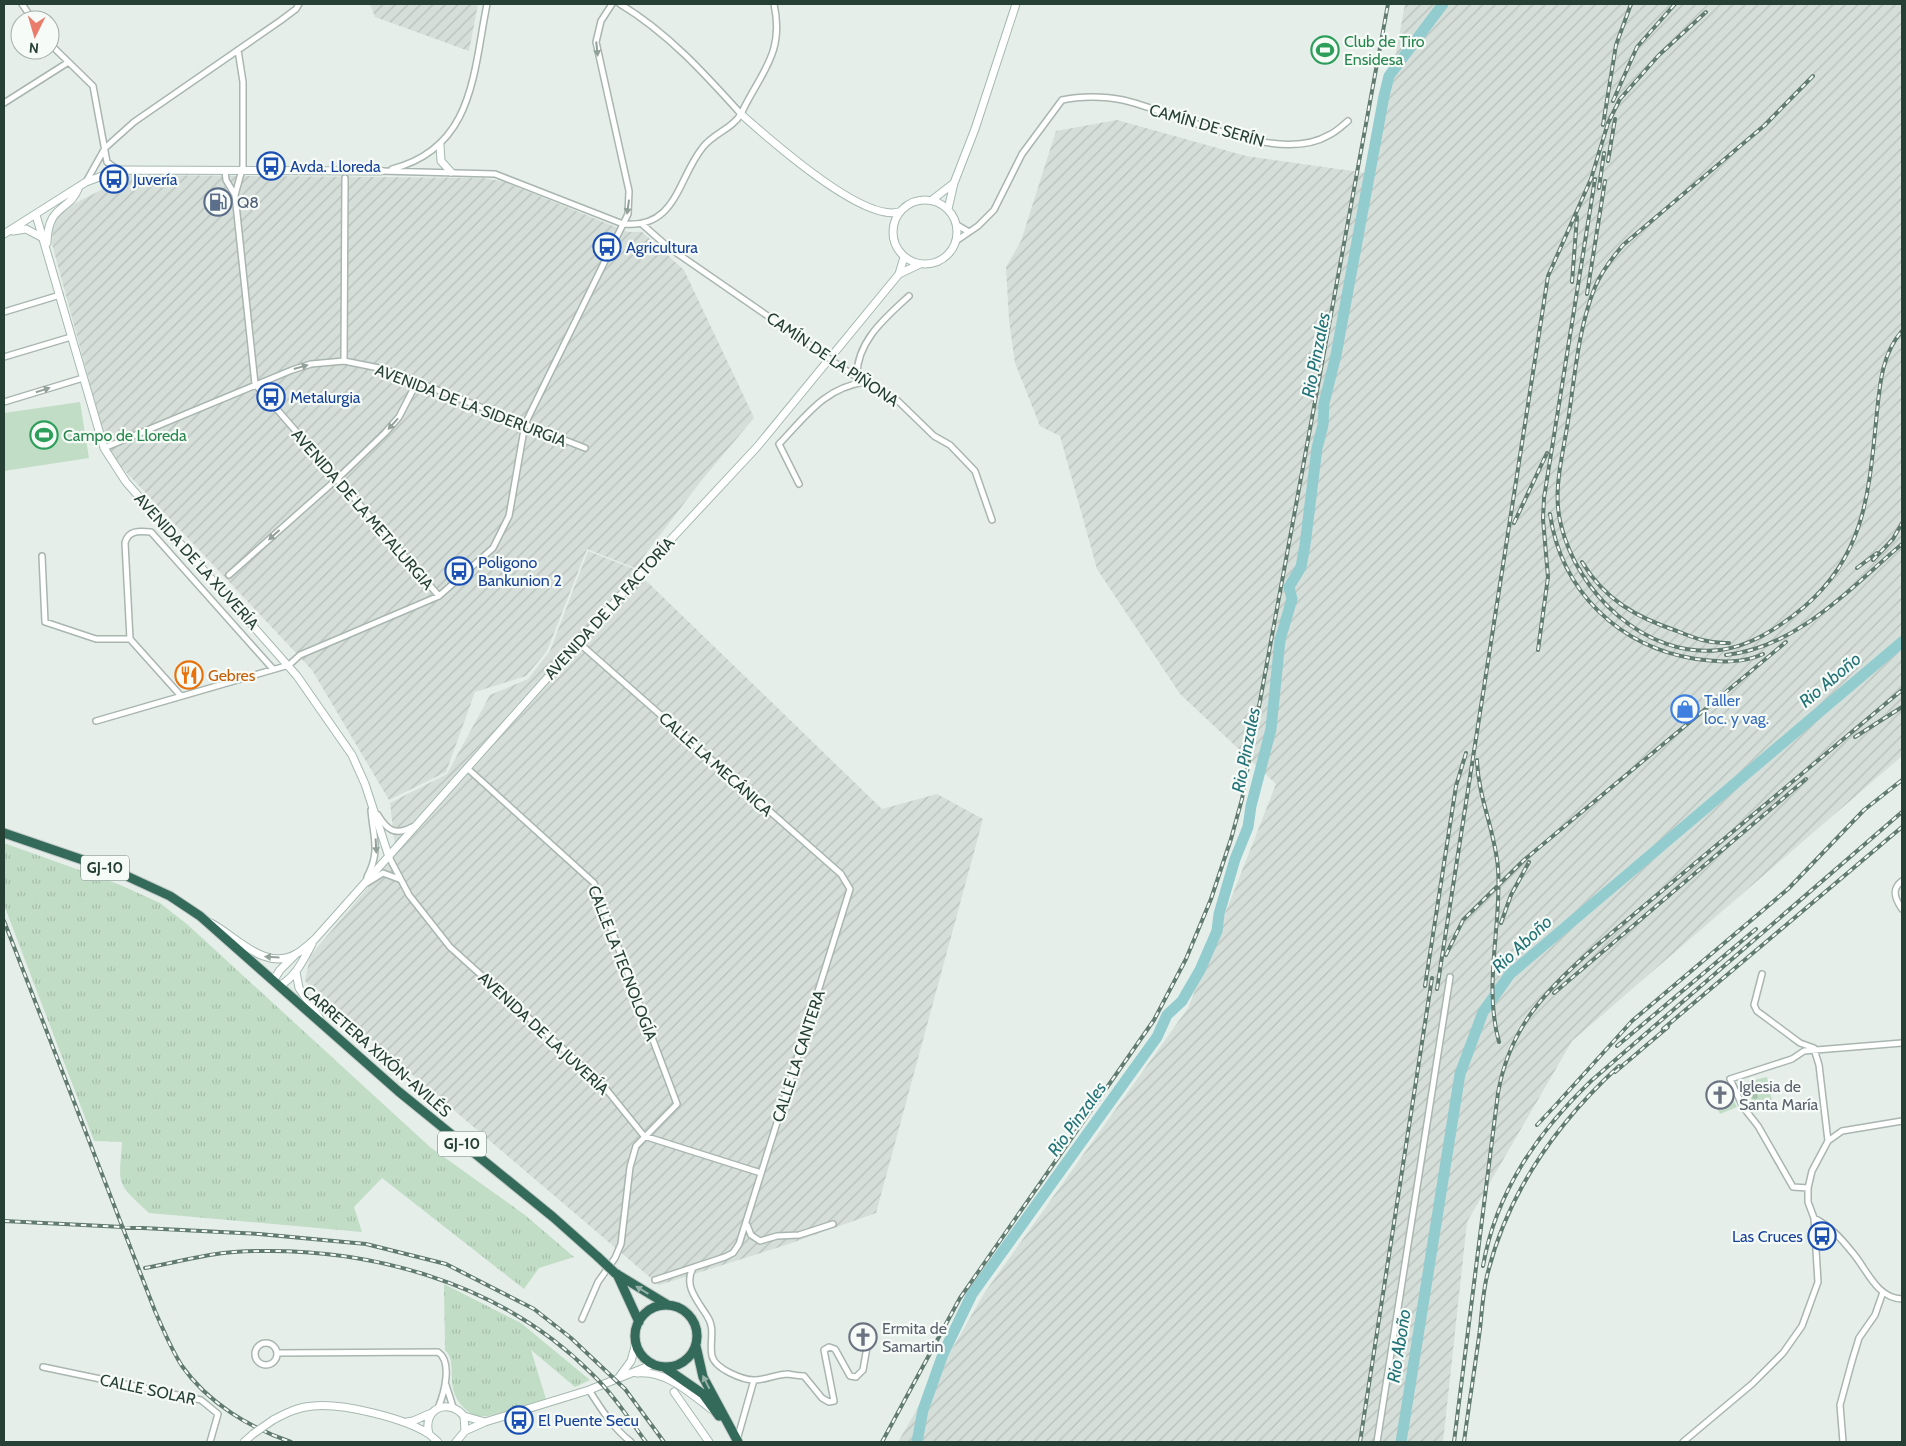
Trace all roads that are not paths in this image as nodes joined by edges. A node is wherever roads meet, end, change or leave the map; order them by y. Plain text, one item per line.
1 (299, 4) edge
2 (487, 4) edge
3 (612, 4) edge
4 (620, 4) edge
5 (774, 4) edge
6 (1016, 4) edge
7 (238, 50) junction
8 (60, 55) edge
9 (67, 63) junction
10 (4, 103) edge
11 (741, 114) junction
12 (1348, 122) dead end
13 (440, 145) junction
14 (105, 148) junction
15 (118, 170) junction
16 (225, 170) junction
17 (242, 170) junction
18 (382, 172) junction
19 (451, 172) junction
20 (345, 178) dead end
21 (954, 183) junction
22 (83, 184) junction
23 (235, 195) junction
24 (932, 200) junction
25 (948, 209) junction
26 (881, 212) junction
27 (899, 212) junction
28 (36, 215) junction
29 (623, 224) junction
30 (643, 224) junction
31 (956, 225) junction
32 (893, 228) junction
33 (969, 232) junction
34 (6, 233) edge
35 (44, 238) junction
36 (956, 241) junction
37 (47, 246) junction
38 (904, 257) junction
39 (920, 264) junction
40 (899, 274) junction
41 (60, 295) junction
42 (909, 296) dead end
43 (4, 312) edge
44 (71, 336) junction
45 (4, 357) edge
46 (344, 361) junction
47 (857, 377) junction
48 (83, 378) junction
49 (418, 382) junction
50 (865, 382) junction
51 (255, 384) junction
52 (4, 402) edge
53 (525, 424) junction
54 (104, 448) junction
55 (585, 448) dead end
56 (337, 479) junction
57 (799, 484) dead end
58 (992, 520) dead end
59 (42, 556) dead end
60 (229, 575) dead end
61 (439, 596) junction
62 (130, 639) junction
63 (579, 642) junction
64 (289, 664) junction
65 (273, 669) junction
66 (181, 696) junction
67 (96, 721) dead end
68 (467, 768) junction
69 (371, 804) junction
70 (418, 824) junction
71 (4, 833) edge
72 (389, 857) junction
73 (401, 880) junction
74 (1902, 881) edge
75 (362, 886) junction
76 (850, 889) joint
77 (1902, 909) edge
78 (200, 916) junction
79 (315, 939) junction
80 (295, 955) junction
81 (296, 972) junction
82 (1762, 974) dead end
83 (1450, 976) dead end
84 (276, 984) junction
85 (328, 1030) junction
86 (1902, 1043) edge
87 (1814, 1048) junction
88 (1902, 1121) edge
89 (644, 1136) junction
90 (1828, 1141) junction
91 (761, 1173) junction
92 (1808, 1188) junction
93 (1814, 1218) junction
94 (746, 1222) junction
95 (833, 1224) dead end
96 (693, 1268) junction
97 (616, 1274) junction
98 (655, 1280) dead end
99 (1883, 1292) junction
100 (1902, 1299) edge
101 (668, 1305) junction
102 (582, 1319) dead end
103 (639, 1322) junction
104 (636, 1343) junction
105 (696, 1346) junction
106 (867, 1347) dead end
107 (278, 1353) junction
108 (659, 1366) junction
109 (43, 1367) dead end
110 (623, 1375) junction
111 (754, 1380) junction
112 (446, 1383) junction
113 (589, 1390) junction
114 (674, 1392) dead end
115 (453, 1406) junction
116 (434, 1410) junction
117 (719, 1415) junction
118 (464, 1416) junction
119 (405, 1422) junction
120 (485, 1422) junction
121 (465, 1431) junction
122 (434, 1440) edge
123 (737, 1441) edge
124 (210, 1442) edge
125 (244, 1442) edge
126 (456, 1442) edge
127 (631, 1442) edge
128 (709, 1442) edge
129 (1378, 1442) edge
130 (1683, 1442) edge
131 (1843, 1442) edge

1 - 7 street
2 - 13 street
3 -> 29 street
4 - 11 street
5 - 11 street
6 - 21 street
7 - 14 street
7 - 17 street
8 - 9 street
9 - 10 street
9 - 14 street
11 - 26 street
11 - 30 street
12 - 33 street, CAMÍN DE SERÍN
13 - 18 street
13 - 19 street
14 - 15 street
14 - 22 street
15 - 16 street
15 - 22 street
16 - 17 street
16 - 23 street
17 - 18 street
17 - 23 street
18 - 19 street
19 - 29 street
20 - 46 street
21 - 24 street
21 - 25 street
22 - 28 street
22 - 37 street, AVENIDA DE LA XUVERÍA
23 - 51 street
24 - 25 street
24 - 27 street
25 - 31 street
26 - 27 street
26 - 32 street
27 - 32 street
28 - 34 street
28 - 35 street, AVENIDA DE LA XUVERÍA
29 - 30 street
29 - 53 street
30 - 47 street, CAMÍN DE LA PIÑONA, bridge
31 - 33 street
31 - 36 street
32 - 38 street
33 - 36 street
34 - 35 street
35 - 37 street, AVENIDA DE LA XUVERÍA
36 - 39 street
37 - 41 street, AVENIDA DE LA XUVERÍA
38 - 39 street
38 - 40 street, AVENIDA DE LA FACTORÍA
39 - 40 street, AVENIDA DE LA FACTORÍA
40 - 63 street, AVENIDA DE LA FACTORÍA
41 - 43 street
41 - 44 street, AVENIDA DE LA XUVERÍA
42 - 47 street
44 - 45 street
44 - 48 street, AVENIDA DE LA XUVERÍA
46 - 49 street, AVENIDA DE LA SIDERURGIA
51 -> 46 street, AVENIDA DE LA SIDERURGIA
47 - 50 street, CAMÍN DE LA PIÑONA
52 -> 48 street
48 - 54 street, AVENIDA DE LA XUVERÍA
49 - 53 street, AVENIDA DE LA SIDERURGIA
49 -> 56 street
50 - 57 street
50 - 58 street, CAMÍN DE LA PIÑONA
51 - 54 street, AVENIDA DE LA SIDERURGIA
51 - 56 street, AVENIDA DE LA METALURGIA
53 - 55 street, AVENIDA DE LA SIDERURGIA
53 - 61 street
54 - 64 street, AVENIDA DE LA XUVERÍA
56 -> 60 street
56 - 61 street, AVENIDA DE LA METALURGIA
59 - 62 street
61 - 64 street
62 - 65 street
62 - 66 street
63 - 68 street, AVENIDA DE LA FACTORÍA
63 - 76 street, CALLE LA MECÁNICA
64 - 65 street
64 - 69 street, AVENIDA DE LA XUVERÍA
65 - 66 street
66 - 67 street
68 - 70 street, AVENIDA DE LA FACTORÍA
68 - 89 street, CALLE LA TECNOLOGÍA
69 - 70 street
69 - 72 street, AVENIDA DE LA XUVERÍA
69 -> 75 street
70 - 72 street, AVENIDA DE LA FACTORÍA
71 - 78 highway, CARRETERA XIXÓN-AVILÉS / GJ-10
72 - 73 street, AVENIDA DE LA JUVERÍA
72 - 75 street, AVENIDA DE LA FACTORÍA
73 - 75 street
73 - 89 street, AVENIDA DE LA JUVERÍA
74 - 77 street
75 - 79 street, AVENIDA DE LA FACTORÍA
76 - 91 street, CALLE LA CANTERA
80 -> 78 street
78 - 84 highway, CARRETERA XIXÓN-AVILÉS / GJ-10
79 - 80 street, AVENIDA DE LA FACTORÍA
79 - 81 street, AVENIDA DE LA FACTORÍA
80 - 84 street, AVENIDA DE LA FACTORÍA
81 - 84 street, AVENIDA DE LA FACTORÍA
81 - 85 street
82 - 87 street
83 - 129 street
84 - 85 highway, CARRETERA XIXÓN-AVILÉS / GJ-10
85 - 97 highway, CARRETERA XIXÓN-AVILÉS / GJ-10, bridge
86 - 87 street
87 - 90 street
87 - 92 street
88 - 90 street
89 - 91 street
89 - 102 street
90 - 92 street
91 - 94 street, CALLE LA CANTERA
92 - 93 street
93 - 99 street
93 - 130 street
94 - 95 street
94 - 96 street, CALLE LA CANTERA
96 - 98 street, CALLE LA CANTERA
96 - 111 street
101 -> 97 highway, CARRETERA XIXÓN-AVILÉS / GJ-10
97 - 103 highway, CARRETERA XIXÓN-AVILÉS / GJ-10
99 - 100 street
99 - 131 street
101 - 103 highway
101 - 105 highway, GJ-10
103 - 104 highway
104 - 108 highway
104 - 110 street
105 - 108 highway
123 -> 105 highway, GJ-10
106 - 111 street
107 - 107 street
107 - 112 street
108 - 110 street
108 - 117 highway
109 - 124 street, CALLE SOLAR
110 - 113 street
110 - 117 street
111 - 123 street
112 - 115 street
112 - 116 street
113 - 120 street
113 - 127 street
114 - 128 street
115 - 116 street
115 - 118 street
116 - 119 street
116 - 122 street
117 - 123 highway
118 - 120 street
118 - 121 street
119 - 122 street
119 - 125 street, bridge
120 - 121 street
121 - 126 street

